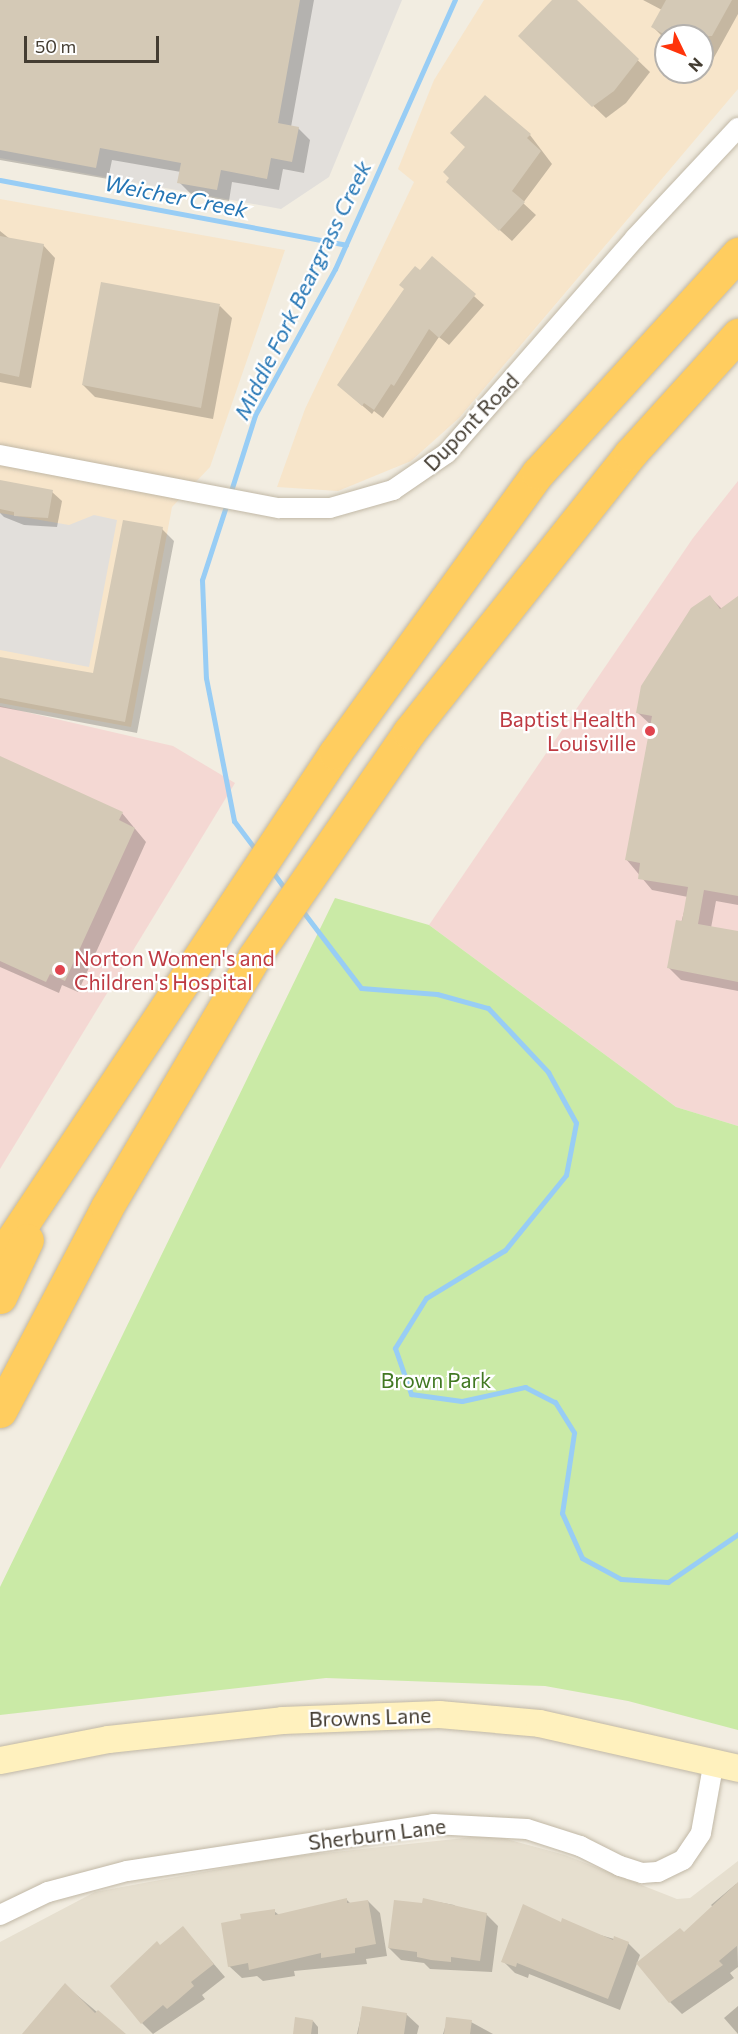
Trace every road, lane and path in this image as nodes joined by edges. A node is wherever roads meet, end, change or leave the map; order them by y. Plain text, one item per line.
1 (738, 128) edge
2 (738, 254) edge
3 (738, 334) edge
4 (0, 455) edge
5 (66, 1160) junction
6 (0, 1258) edge
7 (0, 1297) edge
8 (0, 1411) edge
9 (0, 1760) edge
10 (726, 1765) edge
11 (0, 1915) edge

1 - 4 street, Dupont Road
2 - 5 highway
3 - 8 highway
5 - 6 highway
5 - 7 highway
9 - 10 street, Browns Lane
10 - 11 street, Sherburn Lane

